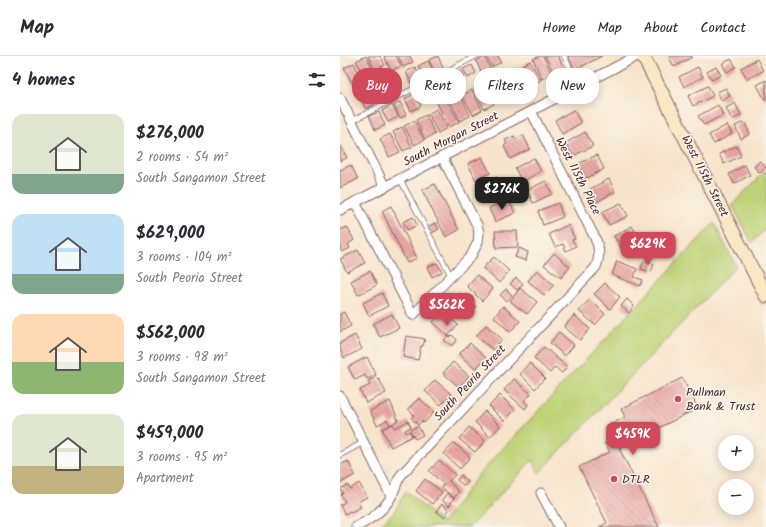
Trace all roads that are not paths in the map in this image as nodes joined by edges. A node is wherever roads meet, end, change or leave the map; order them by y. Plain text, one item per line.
1 (476, 56) edge
2 (564, 56) edge
3 (637, 56) edge
4 (643, 56) edge
5 (570, 68) edge
6 (599, 76) edge
7 (340, 98) edge
8 (546, 103) edge
9 (531, 111) junction
10 (352, 121) junction
11 (442, 157) junction
12 (400, 179) junction
13 (385, 187) junction
14 (355, 202) junction
15 (340, 210) edge
16 (600, 253) joint
17 (451, 276) junction
18 (766, 296) edge
19 (340, 396) edge
20 (364, 442) junction
21 (340, 454) edge
22 (541, 493) dead end
23 (391, 496) junction
24 (356, 527) edge
25 (559, 527) edge

1 - 10 lane
2 - 5 lane
3 - 6 street, South Morgan Street
4 - 18 street, West 115th Street
7 - 10 street
8 - 9 street, South Morgan Street
9 - 11 street, South Morgan Street
9 - 16 street, West 115th Place
10 - 13 street
11 - 12 street, South Morgan Street
11 - 17 street
12 - 13 street, South Morgan Street
12 - 17 lane
13 - 14 street, South Morgan Street
14 - 15 street, South Morgan Street
14 - 17 street
16 - 23 street, South Peoria Street
19 - 20 street
20 - 21 lane
20 - 23 street
22 - 25 street
23 - 24 street, South Peoria Street

